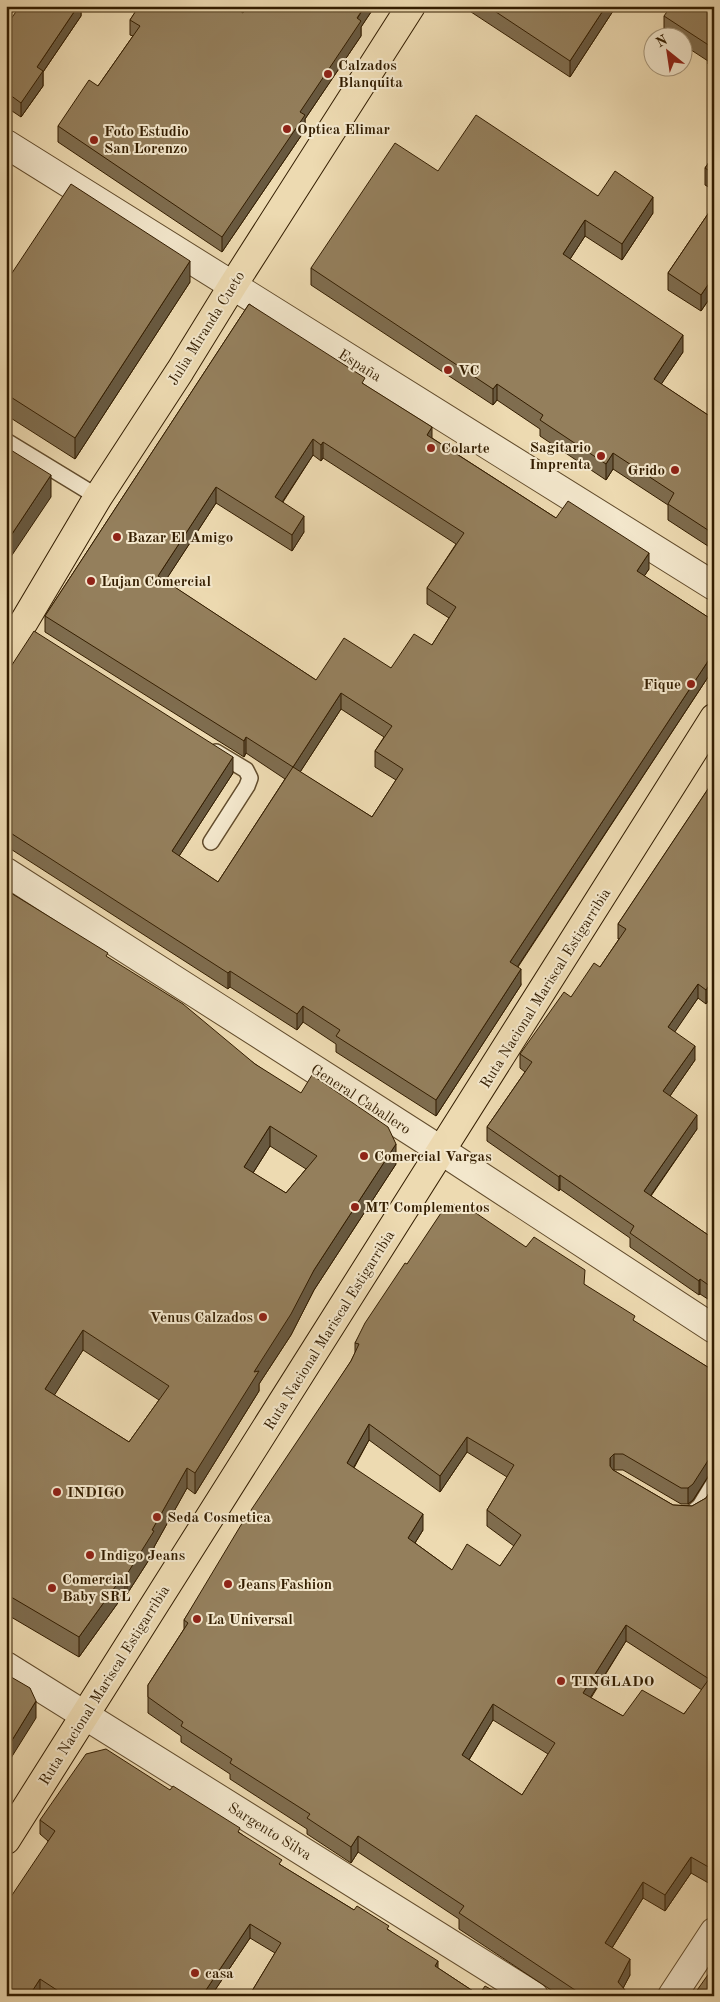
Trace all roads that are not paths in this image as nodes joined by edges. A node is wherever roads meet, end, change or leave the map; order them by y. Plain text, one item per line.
1 (411, 6) edge
2 (6, 144) edge
3 (232, 285) junction
4 (6, 441) edge
5 (98, 497) junction
6 (714, 586) edge
7 (6, 652) edge
8 (714, 718) edge
9 (204, 744) edge
10 (211, 842) dead end
11 (6, 872) edge
12 (442, 1151) junction
13 (714, 1329) edge
14 (714, 1483) edge
15 (678, 1514) edge
16 (6, 1666) edge
17 (84, 1715) junction
18 (6, 1840) edge
19 (714, 1932) edge
20 (534, 1996) edge
21 (672, 1996) edge

1 - 3 highway, Julia Miranda Cueto
2 - 3 street, España
3 - 5 highway, Julia Miranda Cueto
3 - 6 street, España
4 - 5 lane
5 - 7 highway, Julia Miranda Cueto
8 - 12 highway, Ruta Nacional Mariscal Estigarribia
9 - 10 lane
11 - 12 street, General Caballero
12 - 13 street, General Caballero
12 - 17 highway, Ruta Nacional Mariscal Estigarribia
14 - 15 lane
16 - 17 street, Sargento Silva
17 - 18 highway, Ruta Nacional Mariscal Estigarribia
17 - 20 street, Sargento Silva
19 - 21 street

